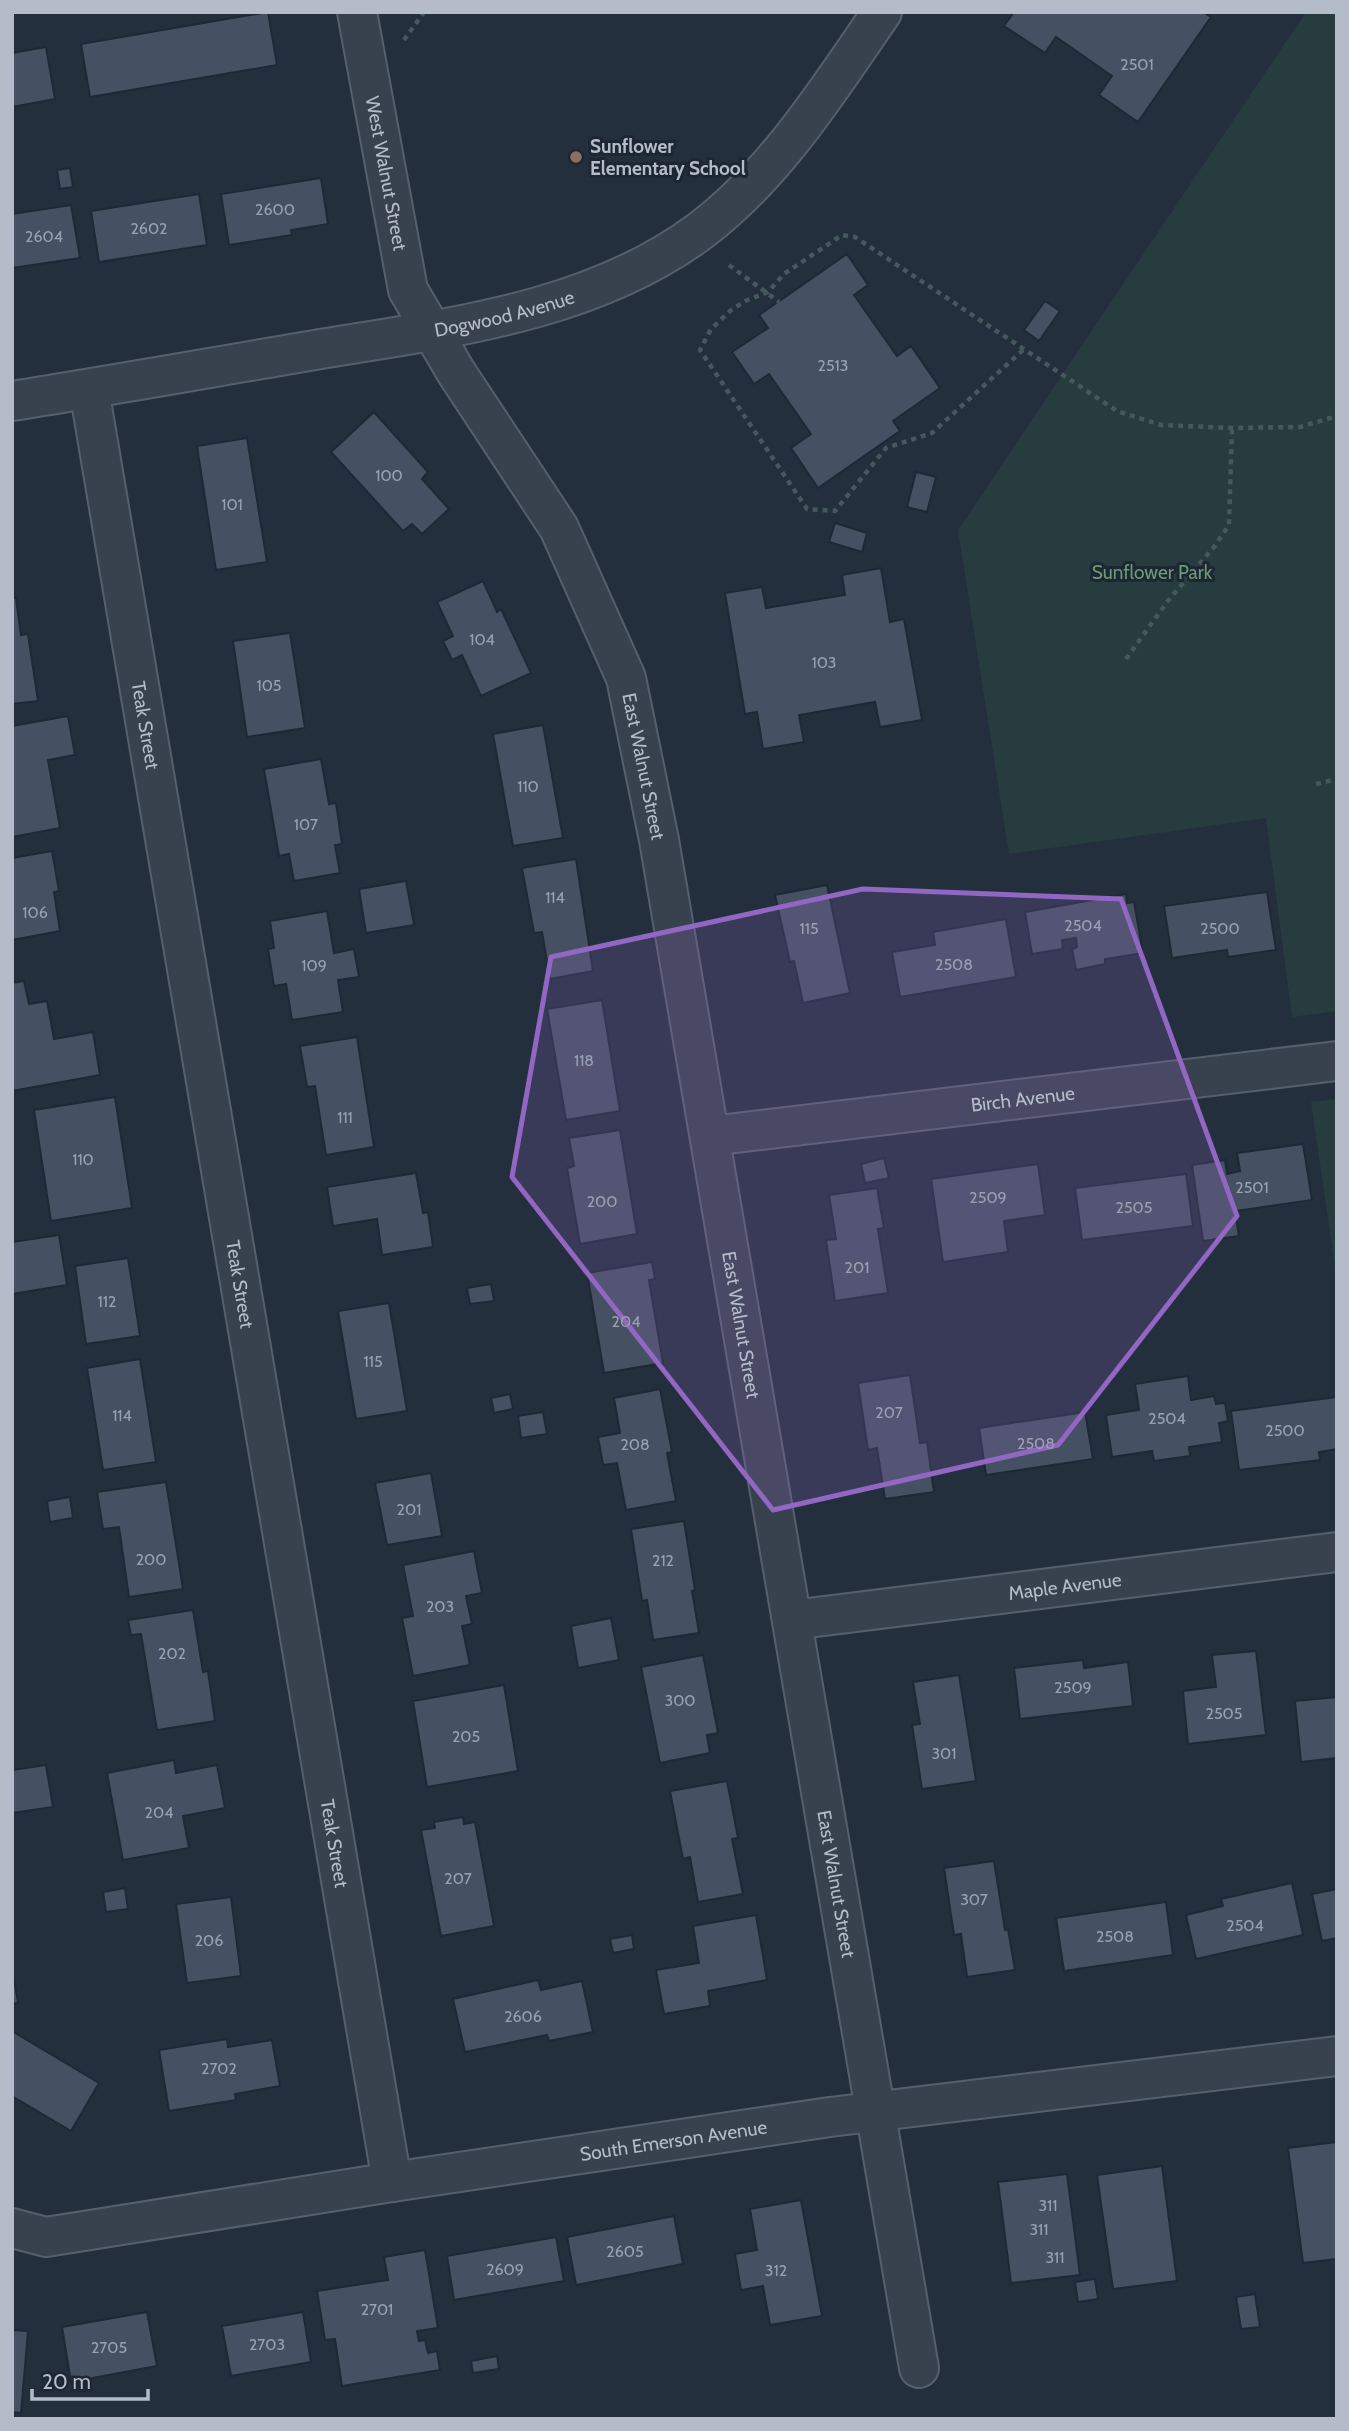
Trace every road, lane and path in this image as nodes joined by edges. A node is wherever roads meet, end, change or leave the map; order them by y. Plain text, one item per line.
1 (357, 12) edge
2 (424, 12) edge
3 (882, 12) edge
4 (404, 40) dead end
5 (729, 265) dead end
6 (768, 292) junction
7 (779, 302) dead end
8 (430, 331) junction
9 (1023, 350) junction
10 (89, 389) junction
11 (12, 401) edge
12 (1337, 416) edge
13 (1232, 428) junction
14 (1126, 659) dead end
15 (1337, 779) edge
16 (1316, 784) dead end
17 (1337, 1060) edge
18 (710, 1136) junction
19 (1337, 1552) edge
20 (792, 1620) junction
21 (1337, 2056) edge
22 (877, 2110) junction
23 (393, 2182) junction
24 (12, 2228) edge
25 (919, 2368) dead end

1 - 8 street, West Walnut Street
2 - 4 path
3 - 8 street, Dogwood Avenue
5 - 6 path
6 - 7 path
6 - 9 path
6 - 9 path
8 - 10 street, Dogwood Avenue
8 - 18 street, East Walnut Street
9 - 13 path
10 - 11 street, Dogwood Avenue
10 - 23 street, Teak Street
12 - 13 path
13 - 14 path
15 - 16 path
17 - 18 street, Birch Avenue
18 - 20 street, East Walnut Street
19 - 20 street, Maple Avenue
20 - 22 street, East Walnut Street
21 - 22 street, South Emerson Avenue
22 - 23 street, South Emerson Avenue
22 - 25 street, East Walnut Street
23 - 24 street, South Emerson Avenue

